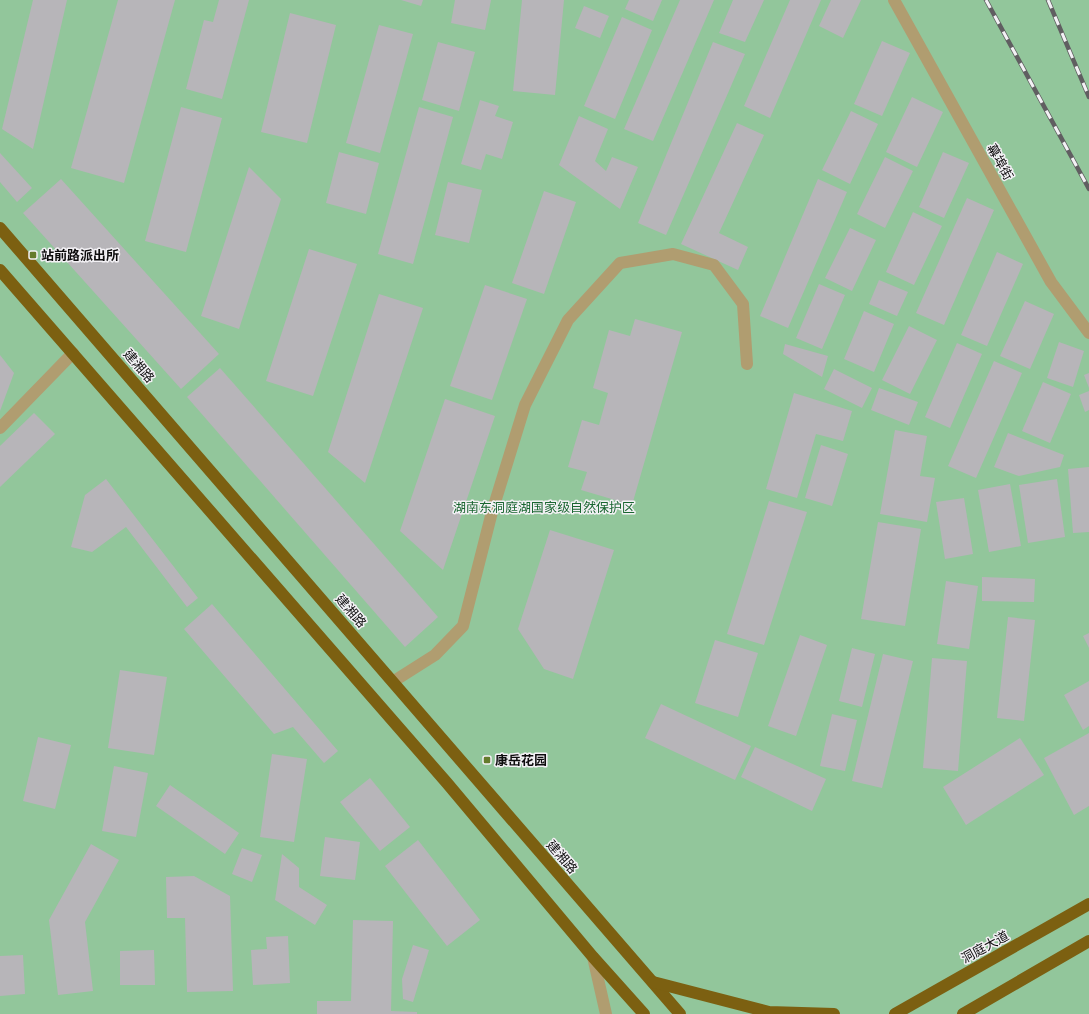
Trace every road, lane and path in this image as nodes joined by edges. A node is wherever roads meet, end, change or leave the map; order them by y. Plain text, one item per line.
1 (894, 0) edge
2 (0, 228) edge
3 (0, 270) edge
4 (1089, 334) edge
5 (73, 352) junction
6 (747, 364) dead end
7 (0, 428) edge
8 (394, 681) junction
9 (1089, 904) edge
10 (1089, 941) edge
11 (593, 957) junction
12 (652, 982) junction
13 (976, 1010) edge
14 (606, 1014) edge
15 (644, 1014) edge
16 (680, 1014) edge
17 (834, 1014) edge
18 (895, 1014) edge
19 (963, 1014) edge

1 - 4 street, 幕埠街
2 - 8 main road, 建湘路
3 - 5 main road
5 - 7 street
5 - 11 main road
6 - 8 street
8 - 12 main road, 建湘路
9 - 18 main road, 洞庭大道
10 - 13 main road
11 - 14 street
11 - 15 main road
12 - 16 main road, 建湘路
12 - 17 main road
13 - 19 main road

